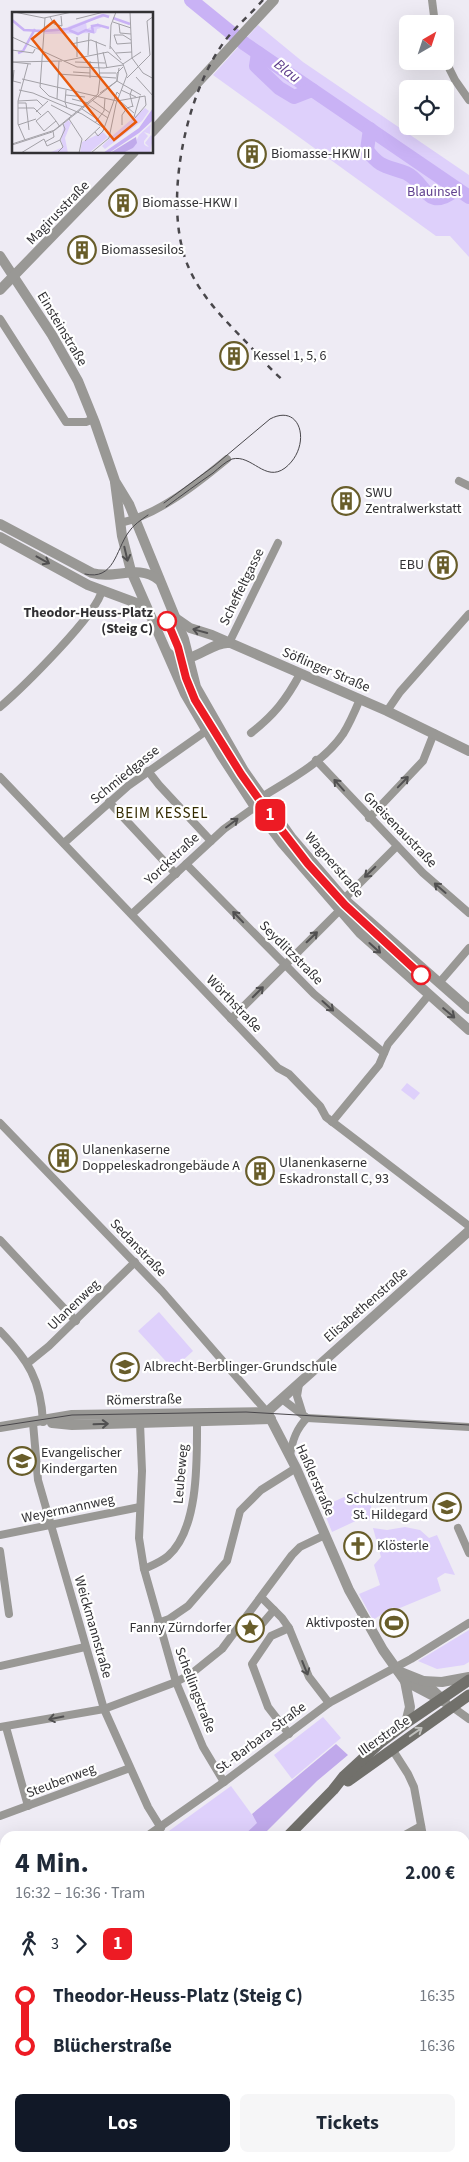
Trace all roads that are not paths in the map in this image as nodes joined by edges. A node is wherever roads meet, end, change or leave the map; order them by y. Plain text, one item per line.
1 (274, 0) edge
2 (432, 0) edge
3 (434, 15) edge
4 (450, 70) edge
5 (469, 100) edge
6 (154, 130) edge
7 (132, 154) edge
8 (0, 256) edge
9 (14, 277) junction
10 (0, 290) edge
11 (0, 319) edge
12 (94, 419) junction
13 (227, 458) dead end
14 (115, 481) junction
15 (459, 482) dead end
16 (469, 486) edge
17 (134, 519) junction
18 (120, 523) junction
19 (0, 524) edge
20 (0, 537) edge
21 (278, 544) dead end
22 (130, 571) junction
23 (112, 574) junction
24 (160, 581) junction
25 (102, 590) junction
26 (148, 612) junction
27 (469, 614) edge
28 (174, 616) junction
29 (229, 643) junction
30 (167, 652) junction
31 (188, 658) junction
32 (300, 674) junction
33 (360, 699) junction
34 (0, 707) edge
35 (387, 711) junction
36 (206, 731) junction
37 (251, 733) dead end
38 (434, 733) junction
39 (469, 751) edge
40 (316, 760) junction
41 (148, 771) junction
42 (0, 778) edge
43 (262, 797) junction
44 (109, 802) junction
45 (255, 807) junction
46 (369, 818) junction
47 (211, 840) junction
48 (64, 843) junction
49 (397, 846) junction
50 (186, 864) junction
51 (176, 874) junction
52 (344, 899) junction
53 (340, 910) junction
54 (469, 913) edge
55 (132, 914) junction
56 (469, 948) edge
57 (285, 964) junction
58 (439, 983) junction
59 (428, 996) junction
60 (469, 1009) edge
61 (231, 1019) junction
62 (469, 1030) edge
63 (384, 1053) junction
64 (332, 1122) junction
65 (0, 1123) edge
66 (469, 1226) edge
67 (469, 1231) edge
68 (0, 1240) edge
69 (135, 1262) junction
70 (76, 1321) junction
71 (0, 1331) edge
72 (28, 1363) junction
73 (299, 1384) junction
74 (282, 1399) junction
75 (269, 1415) junction
76 (246, 1416) junction
77 (305, 1416) junction
78 (197, 1421) junction
79 (38, 1422) junction
80 (140, 1423) junction
81 (0, 1427) edge
82 (469, 1427) edge
83 (290, 1456) junction
84 (296, 1468) junction
85 (140, 1507) junction
86 (51, 1526) junction
87 (458, 1528) dead end
88 (0, 1535) edge
89 (325, 1535) junction
90 (0, 1551) edge
91 (469, 1553) edge
92 (144, 1569) junction
93 (262, 1598) junction
94 (274, 1610) junction
95 (9, 1614) dead end
96 (469, 1623) edge
97 (158, 1624) junction
98 (289, 1628) junction
99 (256, 1631) dead end
100 (85, 1647) junction
101 (0, 1666) edge
102 (397, 1669) junction
103 (469, 1679) edge
104 (423, 1680) junction
105 (405, 1681) junction
106 (176, 1682) junction
107 (469, 1695) edge
108 (441, 1699) junction
109 (329, 1704) junction
110 (452, 1706) junction
111 (104, 1709) junction
112 (469, 1719) edge
113 (406, 1723) junction
114 (2, 1727) edge
115 (289, 1734) junction
116 (392, 1749) junction
117 (130, 1768) junction
118 (224, 1782) junction
119 (333, 1790) junction
120 (28, 1806) junction
121 (0, 1816) edge
122 (421, 1826) junction
123 (161, 1828) junction
124 (156, 1831) edge
125 (293, 1831) edge
126 (412, 1831) edge
127 (422, 1831) edge

1 - 6 street
2 - 3 street
4 - 5 street
7 - 9 street, Magirusstraße
8 - 9 street, Einsteinstraße
9 - 10 street, Magirusstraße
9 - 12 street, Einsteinstraße
11 - 12 street
12 - 14 street, Einsteinstraße
13 - 17 street
14 - 17 street, Einsteinstraße
14 - 18 street, Einsteinstraße
15 - 16 street
17 - 18 street
17 - 24 street, Einsteinstraße
18 -> 22 street, Einsteinstraße
19 - 23 street
20 -> 25 street
21 - 29 street, Scheffeltgasse
22 - 23 street
22 - 24 street
22 - 26 street, Einsteinstraße
23 - 25 street
24 - 28 street, Einsteinstraße
25 - 26 street
25 - 34 street
26 - 30 street, Wagnerstraße
27 - 35 street
29 -> 28 street, Söflinger Straße
28 - 31 street, Wagnerstraße
29 - 31 street
29 - 32 street, Söflinger Straße
30 - 31 street
30 - 36 street, Wagnerstraße
31 - 43 street, Wagnerstraße
32 - 33 street, Söflinger Straße
32 - 37 street
33 - 35 street, Söflinger Straße
33 - 40 street
35 - 38 street, Söflinger Straße
36 - 41 street, Schmiedgasse
36 - 45 street, Wagnerstraße
38 - 39 street, Söflinger Straße
46 -> 38 street
40 - 43 street
46 -> 40 street, Gneisenaustraße
41 - 44 street, Schmiedgasse
41 - 47 street
42 - 48 street, Wörthstraße
43 - 52 street, Wagnerstraße
44 - 48 street, Schmiedgasse
44 - 51 street
47 -> 45 street, Yorckstraße
45 - 53 street, Wagnerstraße
46 - 49 street, Gneisenaustraße
47 - 50 street, Yorckstraße
48 - 55 street, Wörthstraße
49 -> 52 street
54 -> 49 street, Gneisenaustraße
50 - 51 street, Yorckstraße
57 -> 50 street, Seydlitzstraße
51 - 55 street, Yorckstraße
52 - 58 street, Wagnerstraße
57 -> 53 street
53 -> 59 street, Wagnerstraße
55 - 61 street, Wörthstraße
56 - 58 street
61 -> 57 street
57 -> 63 street, Seydlitzstraße
58 - 59 street
58 - 60 street, Wagnerstraße
59 -> 62 street, Wagnerstraße
59 - 63 street
61 - 64 street, Wörthstraße
63 - 64 street
64 - 66 street, Wörthstraße
65 - 69 street, Sedanstraße
67 - 73 street, Elisabethenstraße
68 - 70 street
69 - 70 street, Ulanenweg
69 - 75 street, Sedanstraße
70 - 72 street, Ulanenweg
71 - 72 street
72 - 79 street, Weickmannstraße
73 - 74 street, Elisabethenstraße
73 - 77 street
74 - 75 street, Elisabethenstraße
74 - 77 street
75 - 76 street
75 - 83 street, Haßlerstraße
76 - 78 street, Römerstraße
76 - 79 street, Römerstraße
77 - 82 street
77 - 83 street
78 - 80 street, Römerstraße
78 - 92 street, Leubeweg
79 -> 80 street, Römerstraße
79 - 81 street, Römerstraße
79 - 86 street, Weickmannstraße
80 - 85 street, Schellingstraße
83 - 84 street, Haßlerstraße
84 - 89 street, Haßlerstraße
84 - 97 street
85 - 86 street, Weyermannweg
85 - 92 street, Schellingstraße
86 - 88 street, Weyermannweg
86 - 100 street, Weickmannstraße
87 - 91 street
89 - 93 street
89 - 102 street, Haßlerstraße
90 - 95 street
92 - 97 street, Schellingstraße
93 - 94 street
93 - 106 street
94 - 98 street
94 - 99 street
96 - 102 street, St.-Barbara-Straße
97 - 106 street, Schellingstraße
98 -> 109 street
98 - 115 street
100 - 101 street
100 - 111 street, Weickmannstraße
102 - 104 street, Haßlerstraße
102 - 105 street, Haßlerstraße
102 - 109 street, St.-Barbara-Straße
103 - 104 street
103 - 108 main road, Illerstraße
104 - 108 street, Haßlerstraße
105 - 108 street, Haßlerstraße
105 - 113 street
106 - 111 street
106 - 118 street, Schellingstraße
107 - 110 main road, Illerstraße
108 - 110 street, Haßlerstraße
108 - 113 main road, Illerstraße
109 - 115 street, St.-Barbara-Straße
110 - 112 street, Haßlerstraße
116 -> 110 main road, Illerstraße
111 -> 114 street
111 - 117 street, Weickmannstraße
113 - 119 main road, Illerstraße
114 - 120 street
115 - 118 street, St.-Barbara-Straße
116 - 119 main road, Illerstraße
116 - 122 street
117 - 120 street, Steubenweg
117 - 123 street, Weickmannstraße
118 - 123 street, St.-Barbara-Straße
119 - 125 main road, Illerstraße
120 - 121 street, Steubenweg
122 - 126 street
122 - 127 street
123 - 124 street, St.-Barbara-Straße

